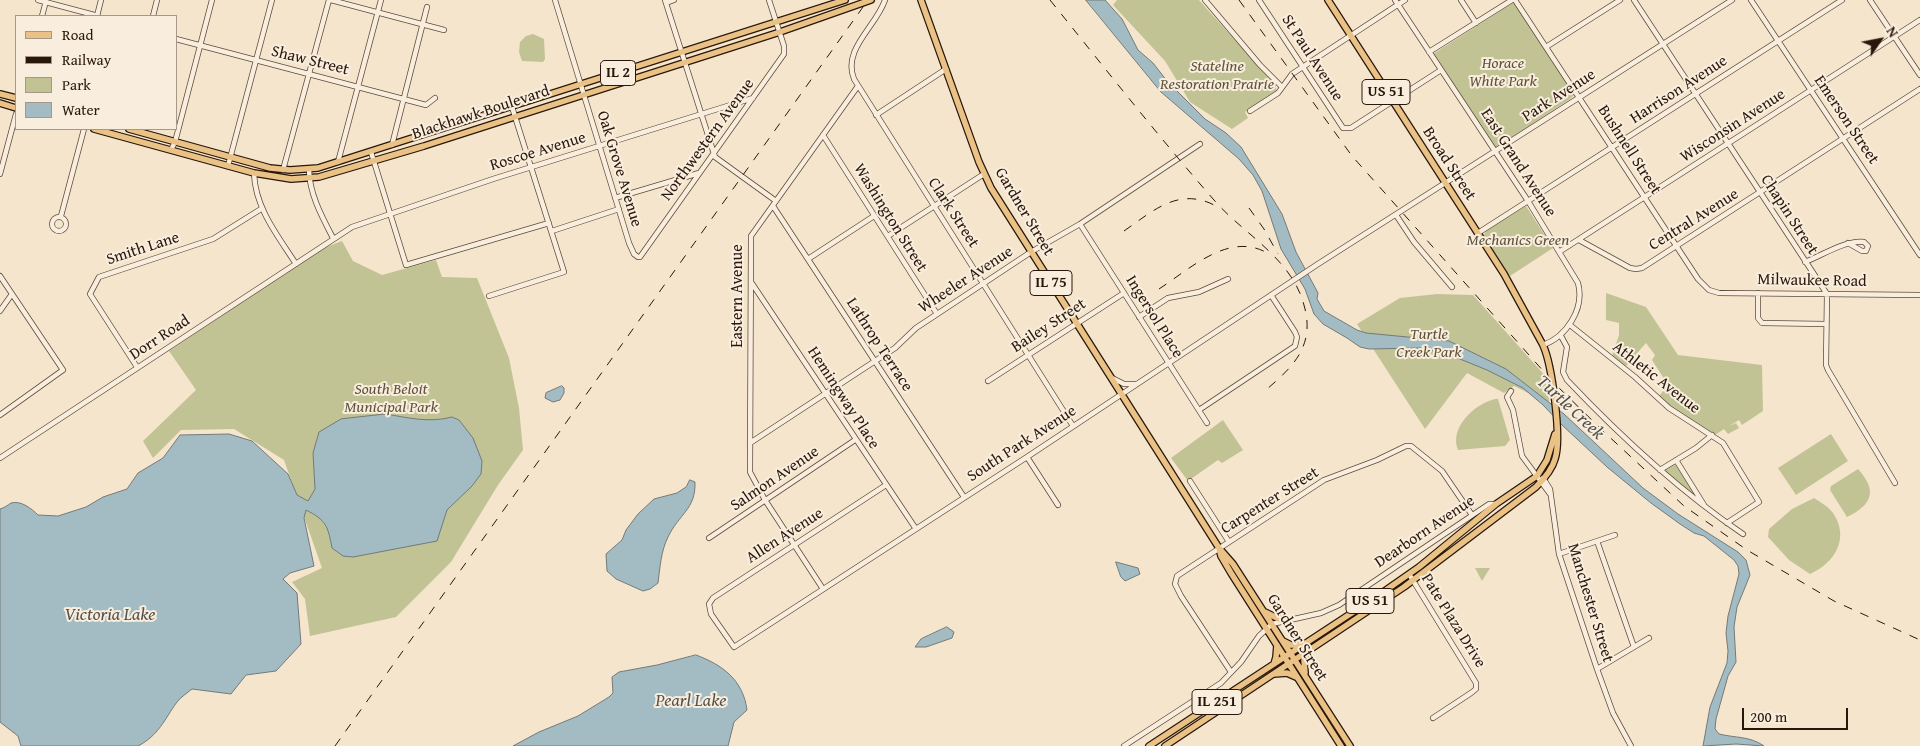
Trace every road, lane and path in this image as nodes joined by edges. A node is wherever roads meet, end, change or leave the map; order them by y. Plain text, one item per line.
1 (38, 0) edge
2 (101, 0) edge
3 (157, 0) edge
4 (212, 0) edge
5 (272, 0) edge
6 (330, 0) edge
7 (381, 0) edge
8 (555, 0) edge
9 (674, 0) edge
10 (769, 0) edge
11 (845, 0) edge
12 (870, 0) edge
13 (885, 0) edge
14 (922, 0) edge
15 (1205, 0) edge
16 (1259, 0) edge
17 (1328, 0) edge
18 (1405, 0) edge
19 (1461, 0) edge
20 (1513, 0) edge
21 (1620, 0) edge
22 (1634, 0) edge
23 (1732, 0) edge
24 (1751, 0) edge
25 (1842, 0) edge
26 (1870, 0) edge
27 (46, 1) edge
28 (666, 1) edge
29 (1397, 2) edge
30 (428, 7) dead end
31 (377, 13) junction
32 (42, 15) edge
33 (94, 15) edge
34 (97, 15) edge
35 (152, 15) edge
36 (1920, 20) edge
37 (776, 22) junction
38 (1476, 23) junction
39 (423, 24) junction
40 (444, 30) dead end
41 (780, 32) junction
42 (1350, 36) junction
43 (1894, 36) junction
44 (178, 39) edge
45 (1778, 41) junction
46 (1663, 43) junction
47 (201, 45) junction
48 (1546, 47) junction
49 (682, 52) junction
50 (1429, 52) junction
51 (256, 60) junction
52 (685, 62) junction
53 (1303, 68) junction
54 (946, 69) junction
55 (1441, 70) junction
56 (308, 73) junction
57 (1920, 75) edge
58 (581, 85) junction
59 (358, 86) junction
60 (858, 86) junction
61 (1282, 87) junction
62 (1920, 89) edge
63 (1811, 90) junction
64 (0, 94) edge
65 (1696, 94) junction
66 (583, 95) junction
67 (1580, 97) junction
68 (15, 98) edge
69 (435, 98) dead end
70 (753, 98) junction
71 (403, 99) junction
72 (1392, 101) junction
73 (0, 103) edge
74 (512, 107) junction
75 (15, 108) edge
76 (1250, 111) dead end
77 (702, 114) junction
78 (876, 115) junction
79 (515, 117) junction
80 (15, 118) edge
81 (84, 130) edge
82 (98, 130) edge
83 (121, 130) edge
84 (133, 130) edge
85 (119, 136) junction
86 (823, 136) junction
87 (1844, 138) junction
88 (175, 142) junction
89 (1200, 144) dead end
90 (1728, 144) junction
91 (392, 146) junction
92 (599, 147) junction
93 (1613, 148) junction
94 (171, 150) junction
95 (1495, 151) junction
96 (371, 152) junction
97 (714, 153) junction
98 (230, 157) junction
99 (338, 162) junction
100 (373, 162) junction
101 (228, 166) junction
102 (532, 167) junction
103 (309, 169) junction
104 (283, 170) junction
105 (254, 173) junction
106 (699, 173) junction
107 (0, 174) edge
108 (984, 174) junction
109 (309, 178) junction
110 (1445, 183) junction
111 (1760, 193) junction
112 (1645, 197) junction
113 (615, 198) junction
114 (1528, 202) junction
115 (774, 204) junction
116 (933, 206) junction
117 (262, 209) junction
118 (619, 209) junction
119 (390, 214) junction
120 (1396, 215) junction
121 (61, 216) dead end
122 (874, 216) junction
123 (549, 222) junction
124 (1080, 224) junction
125 (552, 231) junction
126 (1478, 233) junction
127 (888, 236) junction
128 (333, 238) junction
129 (1579, 240) junction
130 (1848, 243) dead end
131 (1677, 246) junction
132 (1031, 252) junction
133 (1559, 252) junction
134 (1920, 255) edge
135 (638, 258) joint
136 (808, 260) junction
137 (1323, 261) joint
138 (1806, 262) junction
139 (296, 264) junction
140 (0, 276) edge
141 (1228, 279) dead end
142 (751, 281) junction
143 (984, 283) junction
144 (1452, 287) dead end
145 (1706, 288) joint
146 (1124, 293) junction
147 (1758, 293) junction
148 (12, 294) junction
149 (1826, 294) junction
150 (1271, 295) junction
151 (1920, 295) edge
152 (489, 296) dead end
153 (0, 311) edge
154 (937, 314) junction
155 (1139, 316) junction
156 (1076, 323) junction
157 (1826, 324) junction
158 (1570, 325) junction
159 (1561, 336) junction
160 (1543, 345) junction
161 (1029, 353) junction
162 (875, 361) junction
163 (1169, 364) junction
164 (137, 367) junction
165 (1110, 376) junction
166 (988, 381) dead end
167 (1137, 384) junction
168 (1510, 391) dead end
169 (826, 394) junction
170 (1121, 394) junction
171 (1199, 410) junction
172 (0, 415) edge
173 (1207, 423) dead end
174 (1073, 426) junction
175 (1556, 426) junction
176 (1712, 435) junction
177 (855, 440) junction
178 (750, 443) junction
179 (1027, 457) junction
180 (0, 458) edge
181 (1676, 460) junction
182 (1660, 470) junction
183 (1537, 476) junction
184 (1190, 481) dead end
185 (1542, 481) junction
186 (1895, 483) dead end
187 (886, 485) junction
188 (964, 497) junction
189 (765, 500) junction
190 (1496, 504) junction
191 (1058, 505) dead end
192 (1706, 508) junction
193 (1472, 515) junction
194 (1726, 523) junction
195 (916, 529) junction
196 (1743, 534) dead end
197 (1616, 535) dead end
198 (709, 538) dead end
199 (1597, 541) junction
200 (1229, 542) junction
201 (795, 545) junction
202 (1219, 548) junction
203 (1560, 554) junction
204 (1409, 574) junction
205 (1413, 580) junction
206 (823, 589) junction
207 (1264, 611) junction
208 (1285, 621) junction
209 (1272, 624) junction
210 (1266, 628) junction
211 (1278, 634) junction
212 (1649, 638) dead end
213 (1280, 643) junction
214 (1304, 644) junction
215 (734, 647) joint
216 (1634, 647) junction
217 (1307, 652) junction
218 (1288, 658) junction
219 (1294, 659) junction
220 (1273, 665) junction
221 (1597, 670) junction
222 (1230, 672) junction
223 (1272, 674) junction
224 (1306, 678) junction
225 (1298, 679) junction
226 (1433, 718) dead end
227 (1124, 746) edge
228 (1149, 746) edge
229 (1165, 746) edge
230 (1341, 746) edge
231 (1350, 746) edge
232 (1631, 746) edge

1 - 27 street
2 - 34 street
3 - 35 street
4 - 47 street
5 - 51 street
6 - 31 street
6 - 56 street
7 - 31 street
8 - 58 street, Oak Grove Avenue
9 - 28 street
10 - 37 street, Northwestern Avenue
11 - 37 main road, Blackhawk Boulevard / IL 2
12 - 41 main road, Blackhawk Boulevard / IL 2
13 - 60 street, Clark Street
14 - 54 main road, Gardner Street / IL 75
15 - 61 street
16 - 53 street, St Paul Avenue
17 - 42 main road, Broad Street / US 51
18 - 29 street
19 - 38 street
20 - 38 street
20 - 48 street, Bushnell Street
21 - 48 street
22 - 46 street, Chapin Street
23 - 46 street, Park Avenue
24 - 45 street, Emerson Street
25 - 45 street, Harrison Avenue
26 - 43 street
27 - 32 street
27 - 33 street
28 - 49 street
29 - 42 street
29 - 50 street, East Grand Avenue
30 - 39 street
31 - 39 street
31 - 59 street
36 - 43 street, Wisconsin Avenue
37 - 41 street, Northwestern Avenue
37 - 49 main road, Blackhawk Boulevard / IL 2
38 - 50 street
39 - 40 street
39 - 71 street
41 - 52 main road, Blackhawk Boulevard / IL 2
41 - 70 street, Northwestern Avenue
42 - 53 street
42 - 72 main road, Broad Street / US 51
43 - 57 street
43 - 63 street, Wisconsin Avenue
44 - 47 street, Shaw Street
45 - 63 street, Emerson Street
45 - 65 street, Harrison Avenue
46 - 65 street, Chapin Street
46 - 67 street, Park Avenue
47 - 51 street, Shaw Street
47 - 88 street
48 - 67 street, Bushnell Street
49 - 52 street
49 - 58 main road, Blackhawk Boulevard / IL 2
50 - 55 street, East Grand Avenue
51 - 56 street, Shaw Street
51 - 98 street
52 - 66 main road, Blackhawk Boulevard / IL 2
52 - 77 street
53 - 61 street
53 - 72 street, St Paul Avenue
54 - 78 street
54 - 108 main road, Gardner Street / IL 75
55 - 72 street
55 - 95 street, East Grand Avenue
56 - 59 street, Shaw Street
56 - 104 street
58 - 66 street, Oak Grove Avenue
58 - 74 main road, Blackhawk Boulevard / IL 2
59 - 71 street, Shaw Street
59 - 99 street
60 - 78 street, Clark Street
60 - 86 street, Eastern Avenue
61 - 76 street
62 - 87 street, Central Avenue
63 - 87 street, Emerson Street
63 - 90 street, Wisconsin Avenue
64 - 68 main road
65 - 90 street, Chapin Street
65 - 93 street, Harrison Avenue
66 - 79 main road, Blackhawk Boulevard / IL 2
66 - 92 street, Oak Grove Avenue
67 - 93 street, Bushnell Street
67 - 95 street, Park Avenue
69 - 71 street, Shaw Street
70 - 77 street, Roscoe Avenue
70 - 97 street, Northwestern Avenue
71 - 91 street
72 - 110 main road, Broad Street / US 51
73 - 75 main road
74 - 79 street
74 - 91 main road, Blackhawk Boulevard / IL 2
77 - 92 street, Roscoe Avenue
77 - 97 street
78 - 116 street, Clark Street
79 - 100 main road, Blackhawk Boulevard / IL 2
79 - 102 street
80 - 107 street
81 - 121 street
82 - 85 main road, Blackhawk Boulevard / IL 2
83 - 85 street
84 - 88 main road, Blackhawk Boulevard / IL 2
85 - 94 main road, Blackhawk Boulevard / IL 2
86 - 115 street, Eastern Avenue
86 - 122 street, Washington Street
87 - 111 street, Central Avenue
87 - 134 street, Emerson Street
88 - 94 street
88 - 98 main road, Blackhawk Boulevard / IL 2
89 - 124 street, Wheeler Avenue
90 - 111 street, Chapin Street
90 - 112 street, Wisconsin Avenue
91 - 96 main road, Blackhawk Boulevard / IL 2
92 - 102 street, Roscoe Avenue
92 - 113 street, Oak Grove Avenue
93 - 112 street, Bushnell Street
93 - 114 street, Harrison Avenue
94 - 101 main road, Blackhawk Boulevard / IL 2
95 - 110 street, Park Avenue
95 - 114 street, East Grand Avenue
96 - 99 main road, Blackhawk Boulevard / IL 2
96 - 100 street
97 - 106 street, Northwestern Avenue
97 - 115 street, Lathrop Terrace
98 - 101 street
98 - 104 main road, Blackhawk Boulevard / IL 2
99 - 103 main road, Blackhawk Boulevard / IL 2
100 - 109 main road, Blackhawk Boulevard / IL 2
100 - 119 street
101 - 105 main road, Blackhawk Boulevard / IL 2
102 - 119 street, Roscoe Avenue
102 - 123 street
103 - 104 main road, Blackhawk Boulevard / IL 2
103 - 109 street
105 - 109 main road, Blackhawk Boulevard / IL 2
105 - 117 street
106 - 113 street
106 - 135 street, Northwestern Avenue
108 - 116 street
108 - 132 main road, Gardner Street / IL 75
109 - 128 street
110 - 120 street, Park Avenue
110 - 126 main road, Broad Street / US 51
111 - 131 street, Central Avenue
111 - 138 street, Chapin Street
112 - 129 street, Wisconsin Avenue
112 - 131 street, Bushnell Street
113 - 118 street, Oak Grove Avenue
114 - 126 street, Harrison Avenue
114 - 133 street, East Grand Avenue
115 - 136 street, Lathrop Terrace
115 - 142 street, Eastern Avenue
116 - 127 street
116 - 143 street, Clark Street
117 - 139 street
117 - 164 street, Smith Lane
118 - 125 street
118 - 135 street, Oak Grove Avenue
119 - 123 street
119 - 128 street, Roscoe Avenue
120 - 137 street, Park Avenue
120 - 144 street
122 - 127 street, Washington Street
122 - 136 street
123 - 125 street
124 - 132 street, Wheeler Avenue
124 - 146 street, Ingersol Place
125 - 152 street
126 - 160 main road, Broad Street / US 51
127 - 154 street, Washington Street
128 - 139 street, Dorr Road
129 - 131 street, Central Avenue
129 - 133 street, Wisconsin Avenue
130 - 138 street
131 - 145 street, Bushnell Street
132 - 143 street, Wheeler Avenue
132 - 156 main road, Gardner Street / IL 75
133 - 158 street, East Grand Avenue
136 - 162 street, Lathrop Terrace
137 - 150 street, South Park Avenue
138 - 149 street, Chapin Street
139 - 164 street, Dorr Road
140 - 148 street
141 - 155 street
142 - 169 street, Hemingway Place
142 - 178 street, Eastern Avenue
143 - 154 street, Wheeler Avenue
143 - 161 street, Clark Street
145 - 147 street, Milwaukee Road
146 - 155 street, Ingersol Place
146 - 156 street, Bailey Street
147 - 149 street, Milwaukee Road
147 - 157 street
148 - 153 street
148 - 172 street
149 - 151 street, Milwaukee Road
149 - 157 street
150 - 163 street, South Park Avenue
150 - 171 street
154 - 162 street, Wheeler Avenue
155 - 163 street, Ingersol Place
156 - 161 street, Bailey Street
156 - 165 main road, Gardner Street / IL 75
157 - 186 street
158 - 159 street, East Grand Avenue
158 - 176 street, Athletic Avenue
159 - 160 street, East Grand Avenue
159 - 182 street
160 - 175 main road, US 51
161 - 166 street, Bailey Street
161 - 174 street, Clark Street
162 - 169 street, Wheeler Avenue
162 - 188 street, Lathrop Terrace
163 - 167 street, South Park Avenue
163 - 171 street, Ingersol Place
164 - 180 street, Dorr Road
165 - 167 street
165 - 170 main road, Gardner Street / IL 75
167 - 170 street, South Park Avenue
168 - 183 street, Manchester Street
169 - 177 street, Hemingway Place
169 - 178 street, Wheeler Avenue
170 - 174 street, South Park Avenue
170 - 202 main road, Gardner Street / IL 75
171 - 173 street, Ingersol Place
174 - 179 street, South Park Avenue
175 - 183 main road, US 51
175 - 185 main road, US 51
176 - 181 street
176 - 194 street, Athletic Avenue
177 - 187 street, Hemingway Place
177 - 189 street, Salmon Avenue
178 - 189 street, Eastern Avenue
179 - 188 street, South Park Avenue
179 - 191 street
181 - 182 street
181 - 192 street
182 - 192 street
183 - 185 street, Manchester Street
183 - 190 main road, US 51
184 - 200 street
185 - 203 street, Manchester Street
185 - 205 main road, US 51
187 - 195 street, Hemingway Place
187 - 201 street, Allen Avenue
188 - 195 street, South Park Avenue
189 - 198 street, Salmon Avenue
189 - 201 street
190 - 193 street, Dearborn Avenue
190 - 204 main road, US 51
192 - 194 street
193 - 200 street, Carpenter Street
193 - 208 street, Dearborn Avenue
194 - 196 street
195 - 206 street, South Park Avenue
197 - 199 street
199 - 203 street
199 - 216 street
200 - 202 street, Carpenter Street
201 - 206 street
201 - 215 street, Allen Avenue
202 - 207 main road, Gardner Street / IL 75
202 - 210 main road, Gardner Street / IL 75
202 - 222 street, Carpenter Street
203 - 221 street, Manchester Street
204 - 205 street, Pate Plaza Drive
204 - 214 main road, US 51
205 - 217 main road, US 51
205 - 226 street, Pate Plaza Drive
206 - 215 street, South Park Avenue
207 - 208 main road
207 - 209 main road, Gardner Street / IL 75
208 - 209 street, Dearborn Avenue
208 - 211 main road
209 - 210 street, Dearborn Avenue
209 - 211 main road, Gardner Street / IL 75
210 - 213 main road, Gardner Street / IL 75
210 - 222 street, Dearborn Avenue
211 - 213 main road, Gardner Street / IL 75
212 - 216 street
213 - 214 main road
213 - 218 main road, Gardner Street / IL 75
213 - 220 main road
214 - 218 main road, US 51
216 - 221 street
217 - 219 main road
217 - 224 main road
218 - 219 main road, Gardner Street / IL 75
218 - 220 main road, IL 251
218 - 223 main road, IL 251
218 - 225 main road, Gardner Street
219 - 224 main road, Gardner Street / IL 75
220 - 228 main road, IL 251
221 - 232 street, Manchester Street
222 - 227 street, Dearborn Avenue
223 - 225 main road
223 - 229 main road, IL 251
224 - 231 main road, Gardner Street
225 - 230 main road, Gardner Street

